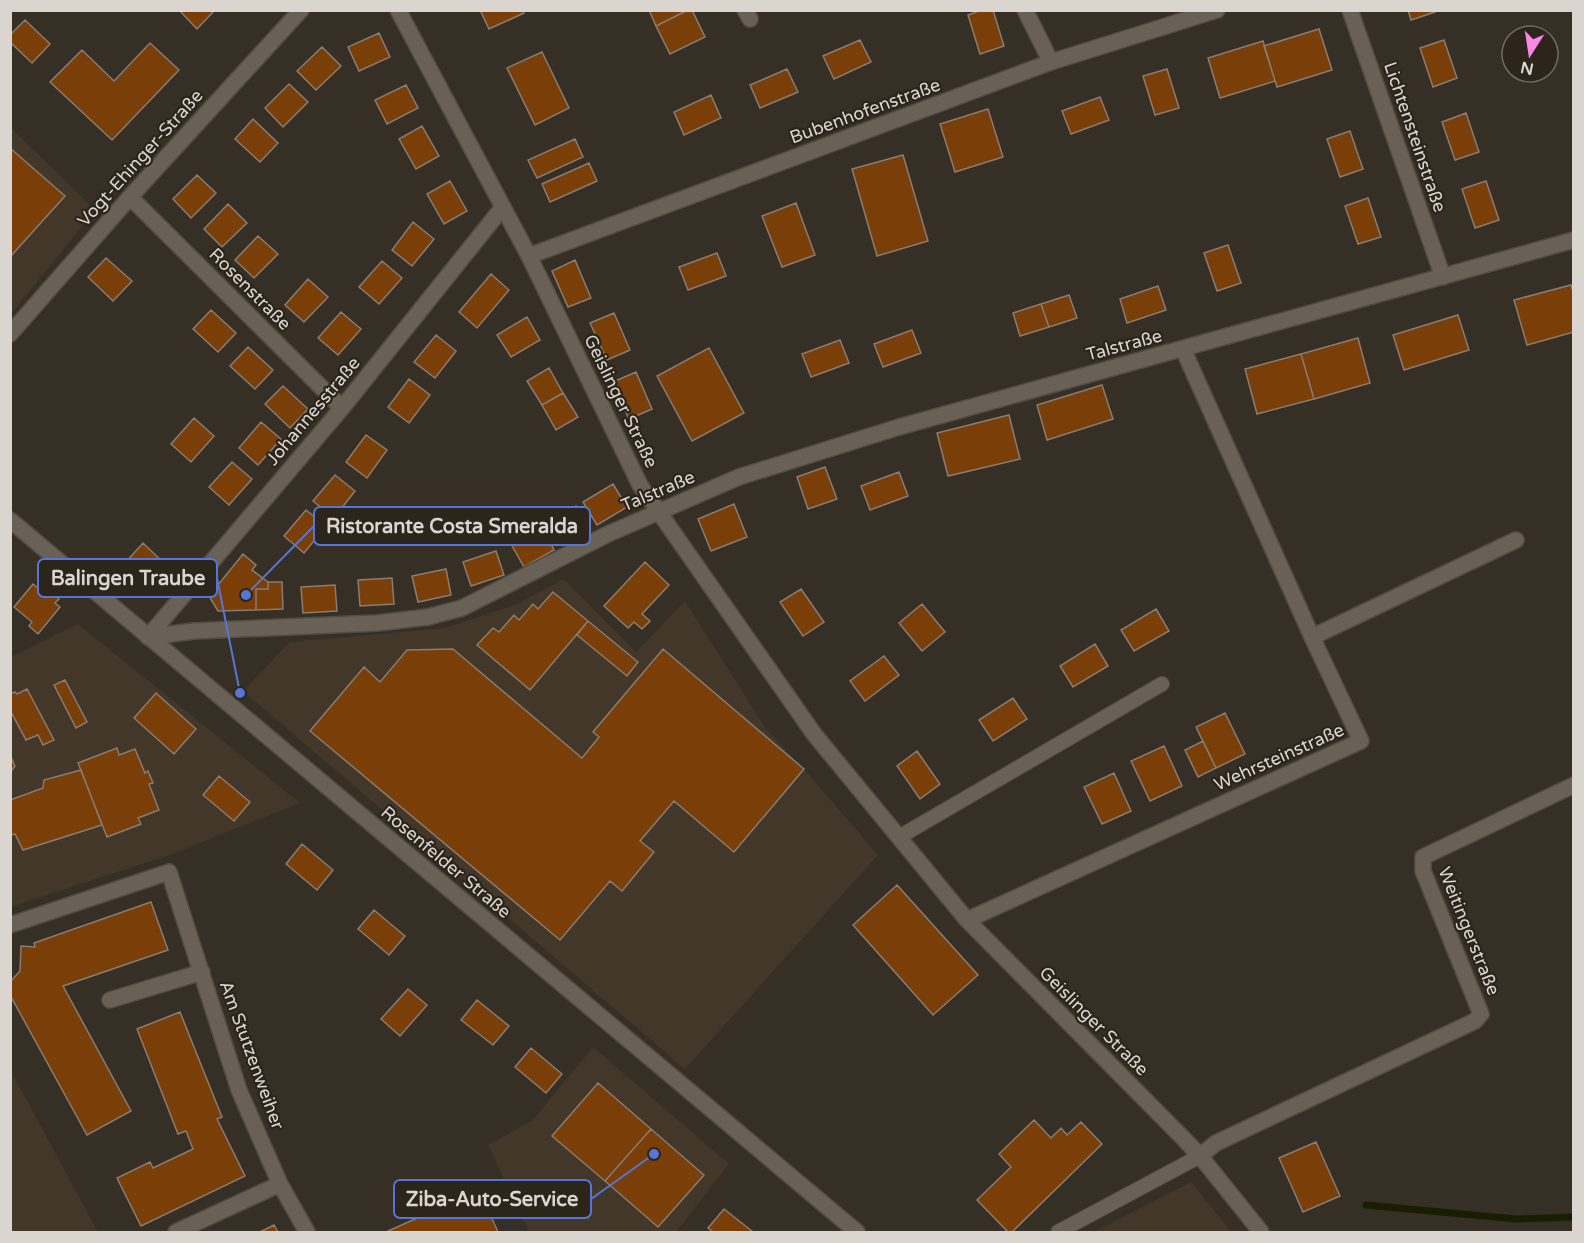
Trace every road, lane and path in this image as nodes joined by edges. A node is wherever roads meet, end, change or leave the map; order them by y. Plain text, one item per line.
1 (301, 10) edge
2 (398, 10) edge
3 (1025, 10) edge
4 (1217, 10) edge
5 (1350, 10) edge
6 (1052, 62) junction
7 (130, 197) junction
8 (503, 207) junction
9 (1574, 240) edge
10 (529, 256) junction
11 (1443, 277) junction
12 (10, 334) edge
13 (1183, 349) junction
14 (342, 408) junction
15 (659, 512) junction
16 (10, 520) edge
17 (1516, 540) dead end
18 (148, 637) junction
19 (1312, 637) junction
20 (1162, 684) dead end
21 (1574, 785) edge
22 (899, 837) junction
23 (967, 920) junction
24 (10, 925) edge
25 (202, 972) junction
26 (110, 1000) dead end
27 (1200, 1156) junction
28 (280, 1184) junction
29 (176, 1233) edge
30 (308, 1233) edge
31 (857, 1233) edge
32 (1058, 1233) edge
33 (1261, 1233) edge

1 - 7 street, Vogt-Ehinger-Straße
2 - 8 street, Geislinger Straße
3 - 6 street
4 - 6 street, Bubenhofenstraße
5 - 11 street, Lichtensteinstraße
6 - 10 street, Bubenhofenstraße
7 - 12 street, Vogt-Ehinger-Straße
7 - 14 street, Rosenstraße
8 - 10 street, Geislinger Straße
8 - 14 street, Johannesstraße
9 - 11 street, Talstraße
10 - 15 street, Geislinger Straße
11 - 13 street, Talstraße
13 - 15 street, Talstraße
13 - 19 street, Talstraße
14 - 18 street, Johannesstraße
15 - 18 street, Talstraße
15 - 22 street, Geislinger Straße
16 - 18 street, Rosenfelder Straße
17 - 19 street
18 - 31 street, Rosenfelder Straße
19 - 23 street, Wehrsteinstraße
20 - 22 lane
21 - 27 street, Weitingerstraße
22 - 23 street, Geislinger Straße
23 - 27 street, Geislinger Straße
24 - 25 street, Am Stutzenweiher
25 - 26 street, Am Stutzenweiher
25 - 28 street, Am Stutzenweiher
27 - 32 lane
27 - 33 street, Geislinger Straße
28 - 29 street
28 - 30 street, Am Stutzenweiher

